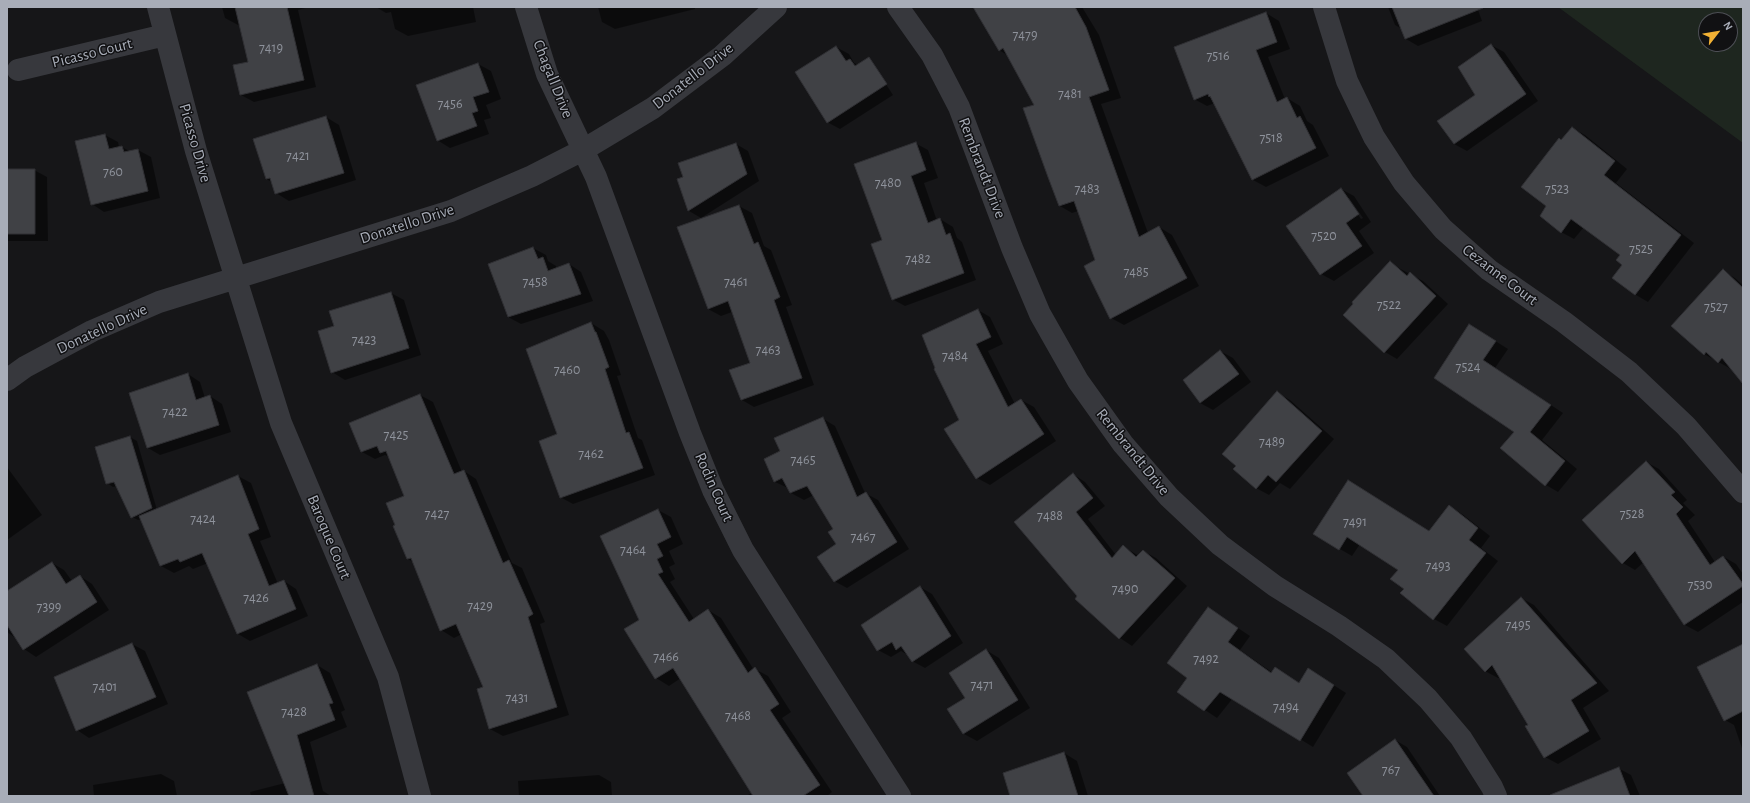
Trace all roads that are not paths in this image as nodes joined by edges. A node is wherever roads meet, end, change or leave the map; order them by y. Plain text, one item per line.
1 (158, 7) edge
2 (526, 7) edge
3 (776, 7) edge
4 (898, 7) edge
5 (1324, 7) edge
6 (165, 35) junction
7 (18, 70) dead end
8 (583, 150) junction
9 (235, 278) junction
10 (7, 380) edge
11 (1743, 492) edge
12 (420, 796) edge
13 (900, 796) edge
14 (1496, 796) edge

1 - 6 street, Picasso Drive
2 - 8 street, Chagall Drive
3 - 8 street, Donatello Drive
4 - 14 street, Rembrandt Drive
5 - 11 street, Cezanne Court
6 - 7 street, Picasso Court
6 - 9 street, Picasso Drive
8 - 9 street, Donatello Drive
8 - 13 street, Rodin Court
9 - 10 street, Donatello Drive
9 - 12 street, Baroque Court

